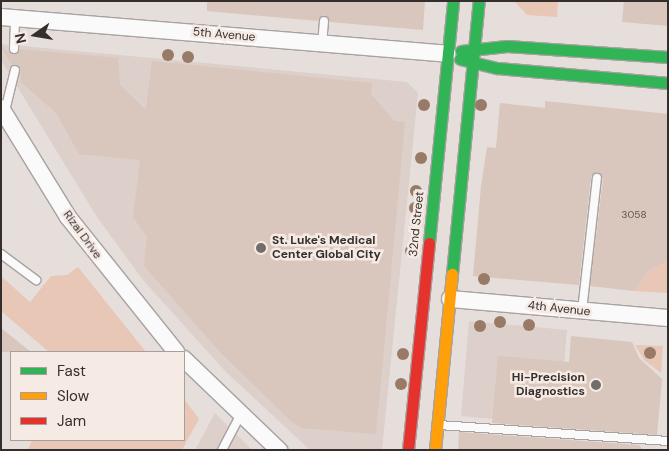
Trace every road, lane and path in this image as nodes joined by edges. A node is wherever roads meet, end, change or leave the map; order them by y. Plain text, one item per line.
1 (453, 1) edge
2 (479, 1) edge
3 (8, 18) edge
4 (324, 21) dead end
5 (322, 44) junction
6 (475, 48) junction
7 (14, 49) dead end
8 (448, 54) junction
9 (668, 57) edge
10 (474, 66) junction
11 (15, 70) dead end
12 (668, 83) edge
13 (3, 111) edge
14 (597, 178) dead end
15 (1, 254) edge
16 (36, 280) dead end
17 (450, 299) junction
18 (582, 311) junction
19 (668, 318) edge
20 (175, 351) edge
21 (185, 360) edge
22 (241, 412) junction
23 (437, 425) junction
24 (668, 441) edge
25 (222, 450) edge
26 (279, 450) edge
27 (408, 450) edge
28 (435, 450) edge

1 - 8 main road, 32nd Street
2 - 6 main road
3 - 5 street, 5th Avenue
3 - 7 lane
4 - 5 lane
5 - 8 street, 5th Avenue
6 - 8 main road, 5th Avenue
6 - 9 main road, 5th Avenue
6 - 10 main road
8 - 10 main road, 5th Avenue
8 - 27 main road, 32nd Street
10 - 12 main road, 5th Avenue
10 - 17 main road
11 - 13 lane
13 - 20 street, Rizal Drive
14 - 18 lane
15 - 16 lane
17 - 18 street, 4th Avenue
17 - 23 main road
18 - 19 street, 4th Avenue
21 - 22 street
22 - 25 lane
22 - 26 street
23 - 24 lane
23 - 28 main road

